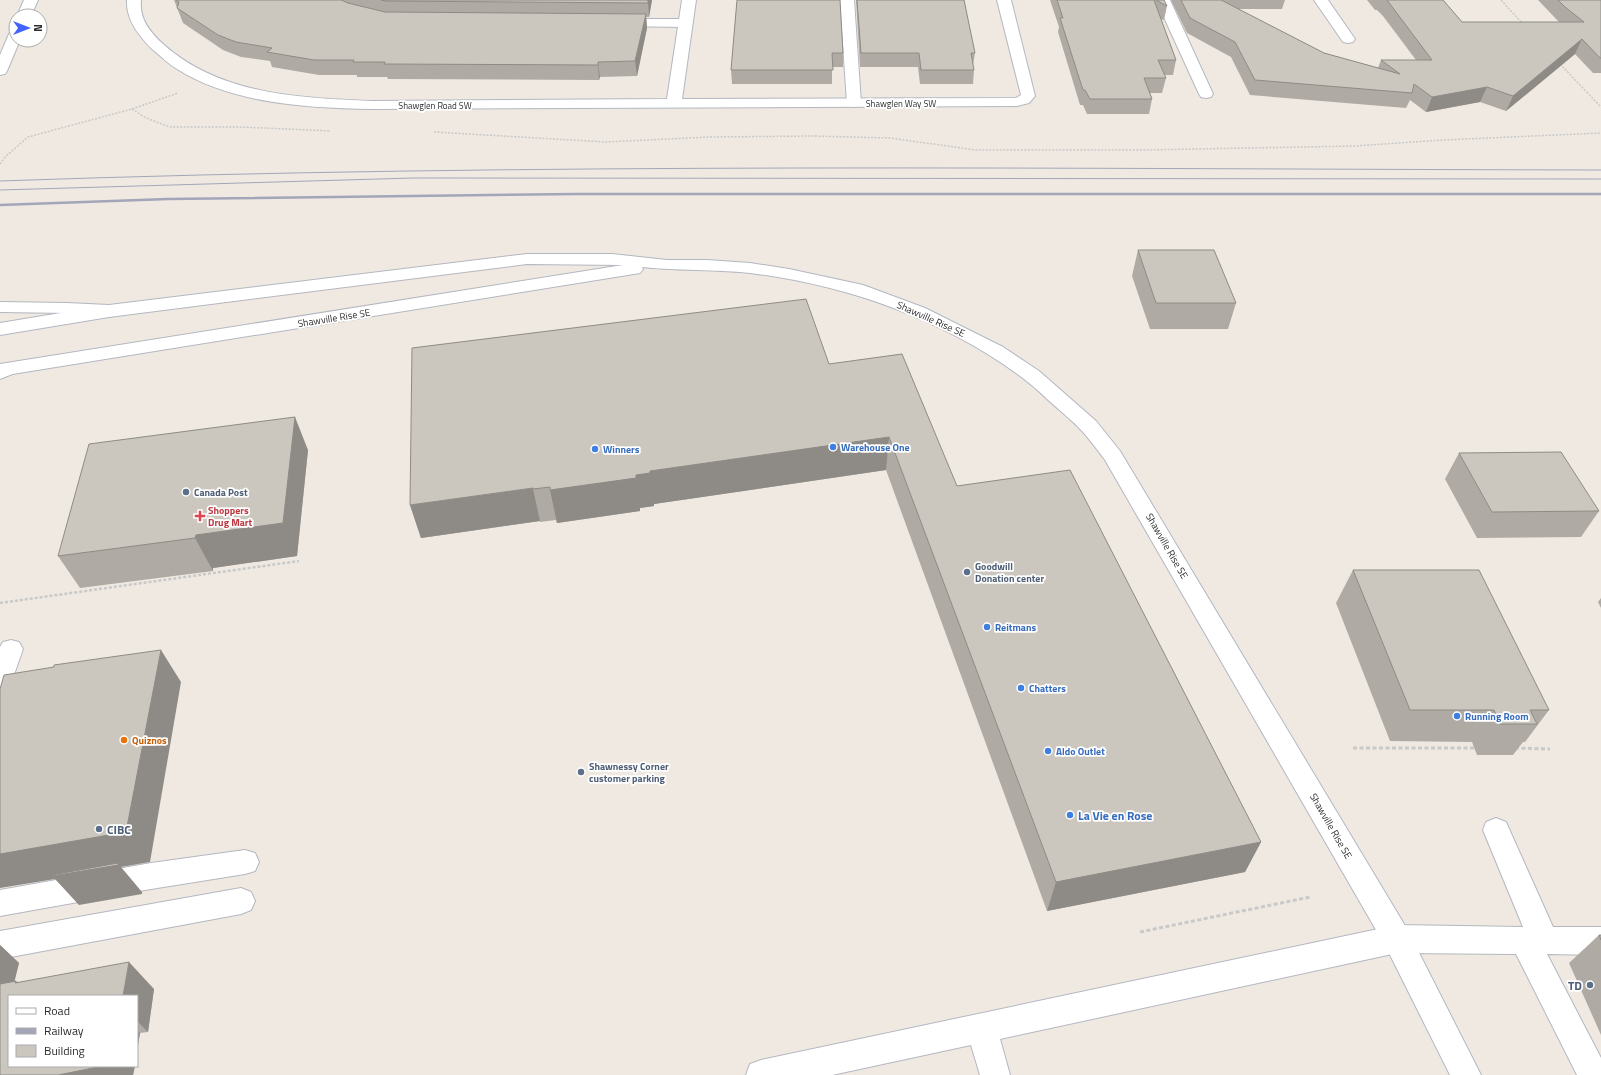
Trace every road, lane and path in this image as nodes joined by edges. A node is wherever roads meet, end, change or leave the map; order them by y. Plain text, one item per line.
1 (134, 0) edge
2 (689, 0) edge
3 (847, 0) edge
4 (1004, 0) edge
5 (1163, 0) edge
6 (1321, 0) edge
7 (1501, 0) edge
8 (606, 23) edge
9 (685, 23) junction
10 (1525, 26) edge
11 (1348, 39) dead end
12 (10, 48) edge
13 (1555, 60) edge
14 (0, 71) edge
15 (214, 81) junction
16 (1206, 94) dead end
17 (674, 104) junction
18 (854, 104) junction
19 (1601, 107) edge
20 (132, 108) junction
21 (333, 131) dead end
22 (432, 132) dead end
23 (1601, 133) edge
24 (0, 164) edge
25 (667, 265) junction
26 (0, 307) edge
27 (109, 311) junction
28 (0, 330) edge
29 (3, 371) edge
30 (299, 560) dead end
31 (0, 604) edge
32 (11, 649) dead end
33 (0, 682) edge
34 (1353, 748) dead end
35 (1478, 748) dead end
36 (1513, 748) edge
37 (1550, 749) dead end
38 (1496, 830) dead end
39 (245, 862) dead end
40 (1310, 897) dead end
41 (241, 902) dead end
42 (0, 903) edge
43 (1140, 932) dead end
44 (1397, 939) junction
45 (1534, 940) junction
46 (1601, 941) edge
47 (0, 945) edge
48 (982, 1028) junction
49 (761, 1075) edge
50 (995, 1075) edge
51 (1466, 1075) edge
52 (1593, 1075) edge

1 - 15 street, Shawglen Road SW
2 - 9 street
3 - 18 street
4 - 18 street, Shawglen Way SW
5 - 16 street
6 - 11 street
7 - 10 path
8 - 9 street
9 - 17 street
12 - 14 street
13 - 19 path
15 - 17 street, Shawglen Road SW
15 - 20 path
17 - 18 street, Shawglen Way SW
20 - 21 path
20 - 24 path
22 - 23 path
25 - 27 street, Shawville Rise SE
25 - 29 street, Shawville Rise SE
25 - 44 street, Shawville Rise SE
26 - 27 street
27 - 28 street, Shawville Rise SE
30 - 31 path
32 - 33 street
34 - 35 path
36 - 37 path
38 - 45 street
39 - 42 street
40 - 43 path
41 - 47 street
44 - 45 street
44 - 48 street
44 - 51 street, Shawville Rise SE
45 - 46 street
45 - 52 street
48 - 49 street
48 - 50 street

